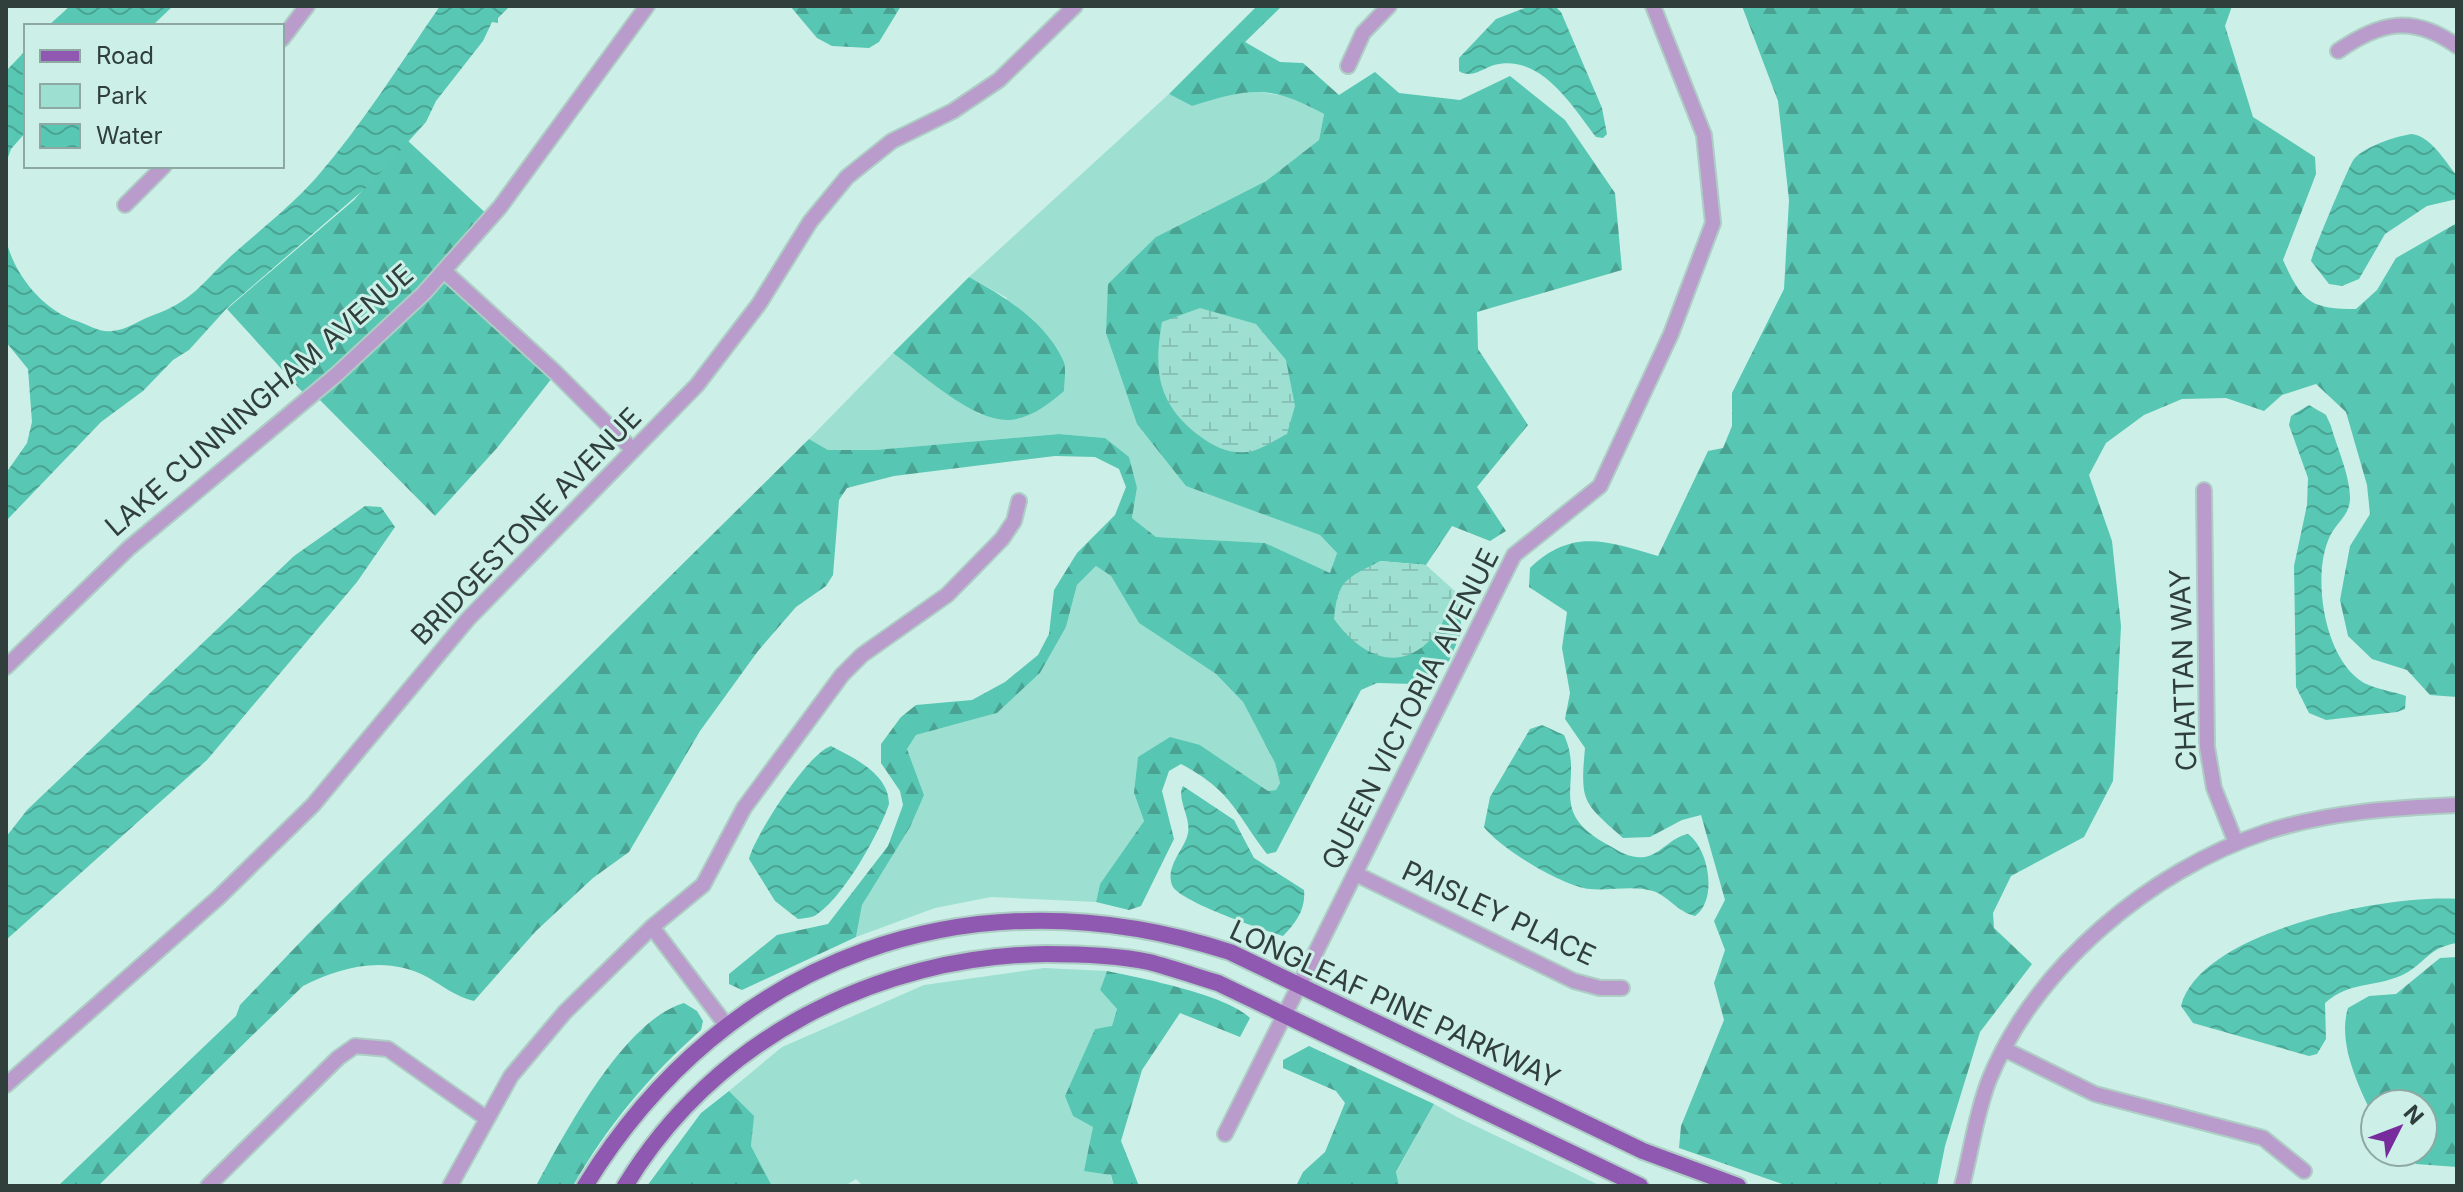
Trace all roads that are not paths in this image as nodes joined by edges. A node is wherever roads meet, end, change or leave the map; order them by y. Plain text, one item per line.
1 (307, 6) edge
2 (647, 6) edge
3 (1075, 6) edge
4 (1389, 6) edge
5 (1653, 6) edge
6 (284, 36) edge
7 (2457, 46) edge
8 (2338, 51) dead end
9 (1348, 66) dead end
10 (162, 168) edge
11 (125, 205) dead end
12 (444, 271) junction
13 (632, 449) junction
14 (2204, 490) dead end
15 (1019, 501) dead end
16 (6, 667) edge
17 (2457, 805) edge
18 (2236, 843) junction
19 (1356, 874) junction
20 (652, 927) junction
21 (1298, 984) junction
22 (1622, 988) dead end
23 (1283, 1013) junction
24 (726, 1025) junction
25 (2004, 1049) junction
26 (6, 1085) edge
27 (486, 1118) junction
28 (1225, 1134) dead end
29 (2304, 1171) dead end
30 (208, 1186) edge
31 (450, 1186) edge
32 (585, 1186) edge
33 (625, 1186) edge
34 (1640, 1186) edge
35 (1738, 1186) edge
36 (1962, 1186) edge

1 - 6 street
2 - 12 street, LAKE CUNNINGHAM AVENUE
3 - 13 street, BRIDGESTONE AVENUE
4 - 9 street
5 - 19 street, QUEEN VICTORIA AVENUE
7 - 8 street
10 - 11 street
12 - 13 street
12 - 16 street, LAKE CUNNINGHAM AVENUE
13 - 26 street, BRIDGESTONE AVENUE
14 - 18 street, CHATTAN WAY
15 - 20 street
17 - 18 street
18 - 25 street
19 - 21 street, QUEEN VICTORIA AVENUE
19 - 22 street, PAISLEY PLACE
20 - 24 street
20 - 27 street
21 - 23 street, QUEEN VICTORIA AVENUE
21 - 24 main road, LONGLEAF PINE PARKWAY
21 - 35 main road, LONGLEAF PINE PARKWAY
23 - 28 street, QUEEN VICTORIA AVENUE
23 - 33 main road, LONGLEAF PINE PARKWAY
23 - 34 main road, LONGLEAF PINE PARKWAY
24 - 32 main road, LONGLEAF PINE PARKWAY
25 - 29 street
25 - 36 street
27 - 30 street
27 - 31 street

